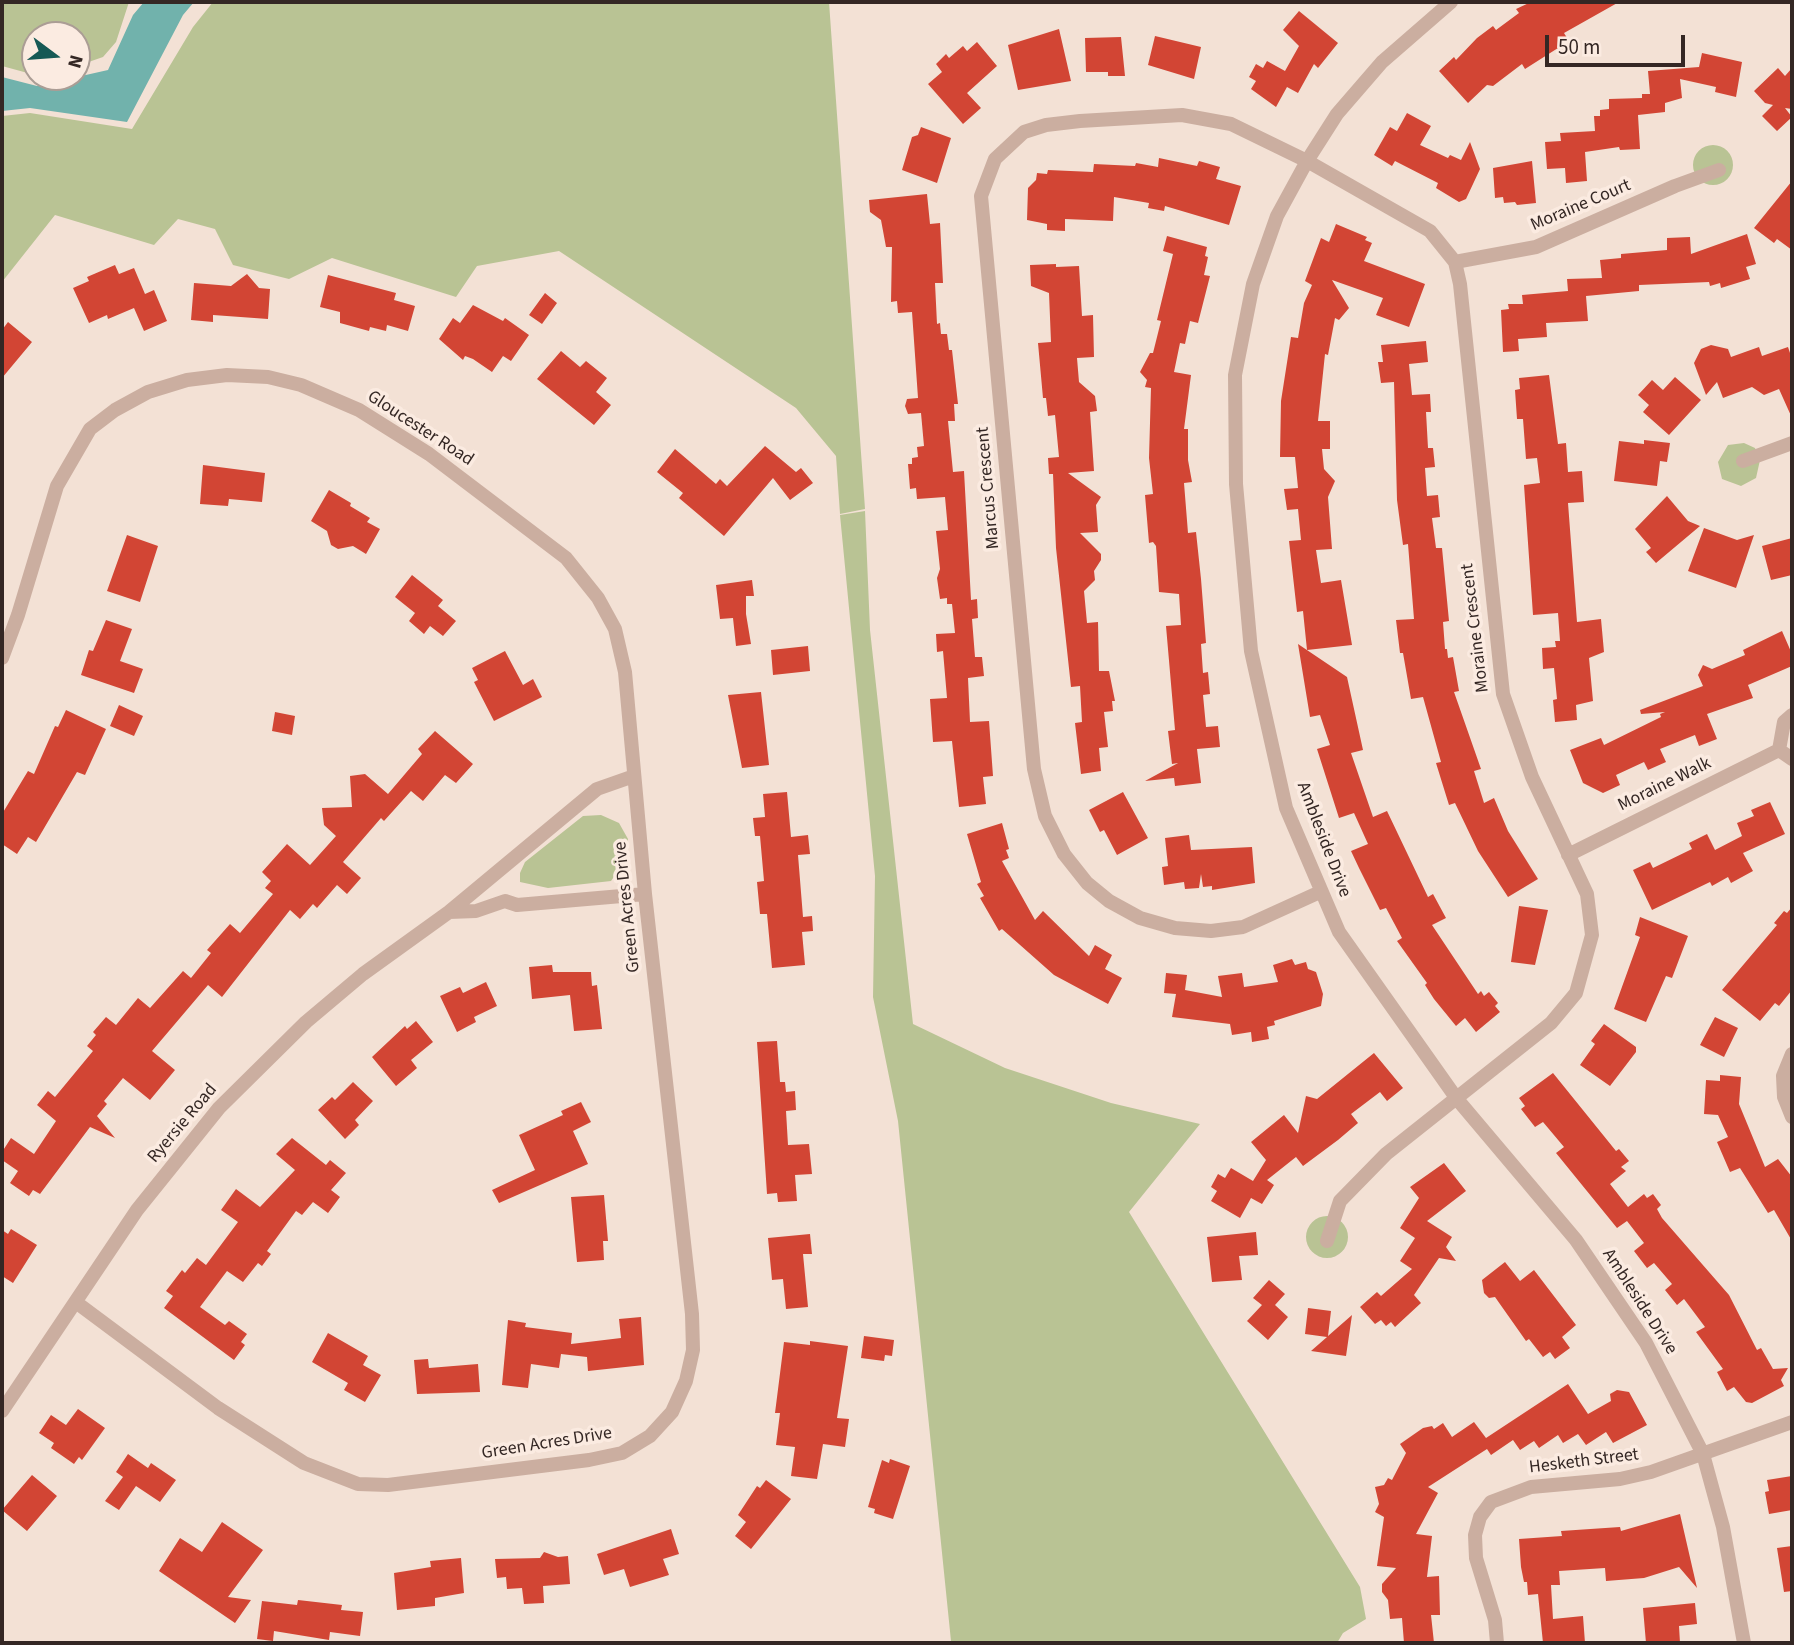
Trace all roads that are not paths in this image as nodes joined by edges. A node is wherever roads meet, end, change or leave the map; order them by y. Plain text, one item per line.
1 (1451, 2) edge
2 (1307, 161) junction
3 (1719, 170) dead end
4 (1455, 261) junction
5 (1792, 443) edge
6 (1744, 461) dead end
7 (2, 658) edge
8 (1792, 715) edge
9 (1779, 750) junction
10 (1792, 760) edge
11 (634, 776) junction
12 (1568, 855) junction
13 (1320, 892) junction
14 (645, 894) junction
15 (449, 912) junction
16 (1792, 1055) edge
17 (1457, 1099) junction
18 (1792, 1117) edge
19 (1328, 1241) dead end
20 (77, 1303) junction
21 (2, 1411) edge
22 (1792, 1422) edge
23 (1703, 1454) junction
24 (1497, 1643) edge
25 (1744, 1643) edge

1 - 2 street, Ambleside Drive
2 - 4 street, Moraine Crescent
2 - 13 street, Ambleside Drive
2 - 13 street, Marcus Crescent
3 - 4 street, Moraine Court
4 - 12 street, Moraine Crescent
5 - 6 street
7 - 11 street, Gloucester Road
8 - 9 street
9 - 10 street
9 - 12 street, Moraine Walk
11 - 14 street, Green Acres Drive
11 - 15 street, Ryersie Road
12 - 17 street, Moraine Crescent
13 - 17 street, Ambleside Drive
14 - 15 street, Ryersie Road
14 - 20 street, Green Acres Drive
15 - 20 street, Ryersie Road
16 - 18 street
17 - 19 street, Moraine Crescent
17 - 23 street, Ambleside Drive
20 - 21 street, Ryersie Road
22 - 23 street, Hesketh Street
23 - 24 street, Hesketh Street
23 - 25 street, Ambleside Drive

